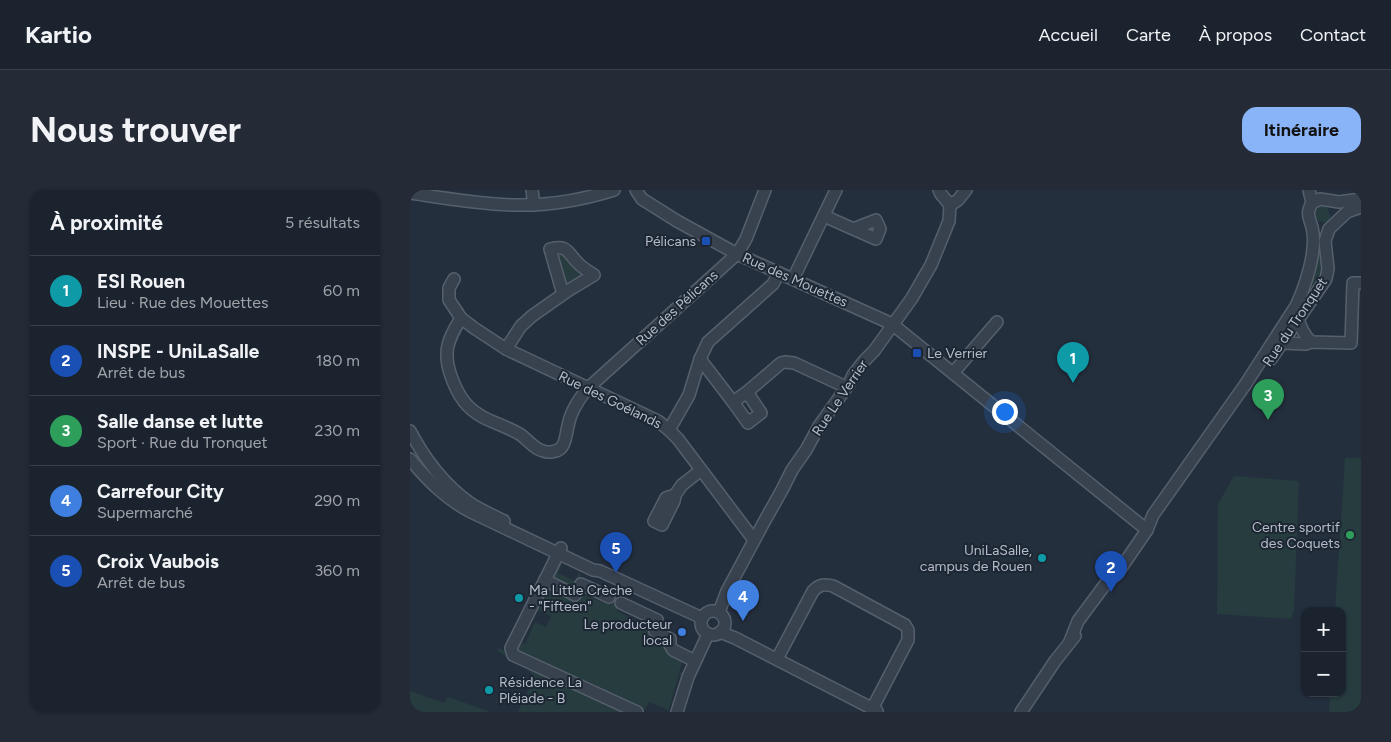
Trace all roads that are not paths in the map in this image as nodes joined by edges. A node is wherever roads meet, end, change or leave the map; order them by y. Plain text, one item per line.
1 (532, 190) edge
2 (614, 190) edge
3 (636, 190) edge
4 (766, 190) edge
5 (836, 190) edge
6 (939, 190) edge
7 (966, 190) edge
8 (1309, 190) edge
9 (412, 194) edge
10 (1326, 197) edge
11 (1361, 199) edge
12 (1312, 203) junction
13 (534, 204) junction
14 (950, 205) junction
15 (1361, 207) edge
16 (824, 216) junction
17 (1310, 222) junction
18 (1333, 225) junction
19 (853, 229) dead end
20 (737, 254) junction
21 (779, 273) junction
22 (454, 279) dead end
23 (794, 279) junction
24 (1361, 283) edge
25 (564, 294) dead end
26 (461, 318) junction
27 (1298, 320) junction
28 (997, 322) dead end
29 (892, 324) junction
30 (1312, 342) junction
31 (1282, 343) junction
32 (506, 349) junction
33 (700, 359) junction
34 (954, 373) junction
35 (846, 387) junction
36 (587, 388) junction
37 (747, 392) junction
38 (733, 402) junction
39 (669, 430) junction
40 (410, 431) edge
41 (410, 459) edge
42 (701, 470) junction
43 (675, 495) dead end
44 (1147, 530) junction
45 (754, 540) junction
46 (559, 553) junction
47 (545, 580) junction
48 (609, 597) dead end
49 (621, 603) dead end
50 (719, 612) junction
51 (702, 618) junction
52 (722, 630) junction
53 (708, 634) junction
54 (777, 659) junction
55 (695, 660) junction
56 (875, 710) edge
57 (637, 712) edge
58 (677, 712) edge
59 (1021, 712) edge

1 - 13 street
2 - 13 street
3 - 20 street, Rue des Mouettes
4 - 20 street, Rue des Pélicans
5 - 16 street
6 - 14 street
7 - 14 street
8 - 12 street, Rue du Tronquet
9 - 13 street
10 - 11 street
10 - 12 street
10 - 18 street, Rue du Tronquet
12 - 17 street, Rue du Tronquet
14 - 29 street, Rue Le Verrier
15 - 18 street
16 - 19 street
16 - 23 street
17 - 18 street
17 - 44 street, Rue du Tronquet
18 - 27 street, Rue du Tronquet
20 - 21 street, Rue des Mouettes
20 - 36 street, Rue des Pélicans
21 - 23 street, Rue des Mouettes
21 - 33 street
22 - 26 street, Rue des Goélands
23 - 29 street, Rue des Mouettes
24 - 30 street
25 - 32 street
26 - 32 street, Rue des Goélands
26 - 36 street, Rue des Pélicans
27 - 30 street
27 - 31 street, Rue du Tronquet
28 - 34 street
29 - 34 street, Rue des Mouettes
29 - 35 street, Rue Le Verrier
30 - 31 street
31 - 44 street, Rue du Tronquet
32 - 36 street, Rue des Goélands
33 - 38 street
33 - 39 street
34 - 44 street, Rue des Mouettes
35 - 37 street
35 - 45 street, Rue Le Verrier
36 - 39 street, Rue des Goélands
37 - 38 street
37 - 38 street
39 - 42 street, Rue des Goélands
40 - 46 street
41 - 46 street
42 - 43 street
42 - 45 street, Rue des Goélands
44 - 59 street, Rue du Tronquet
45 - 50 street, Rue Le Verrier
46 - 47 street
46 - 51 street
47 - 48 street
47 - 57 street
49 - 55 street
50 - 51 street
50 - 52 street
51 - 53 street
52 - 53 street
52 - 54 street
53 - 55 street
54 - 56 street
54 - 56 street
55 - 58 street

